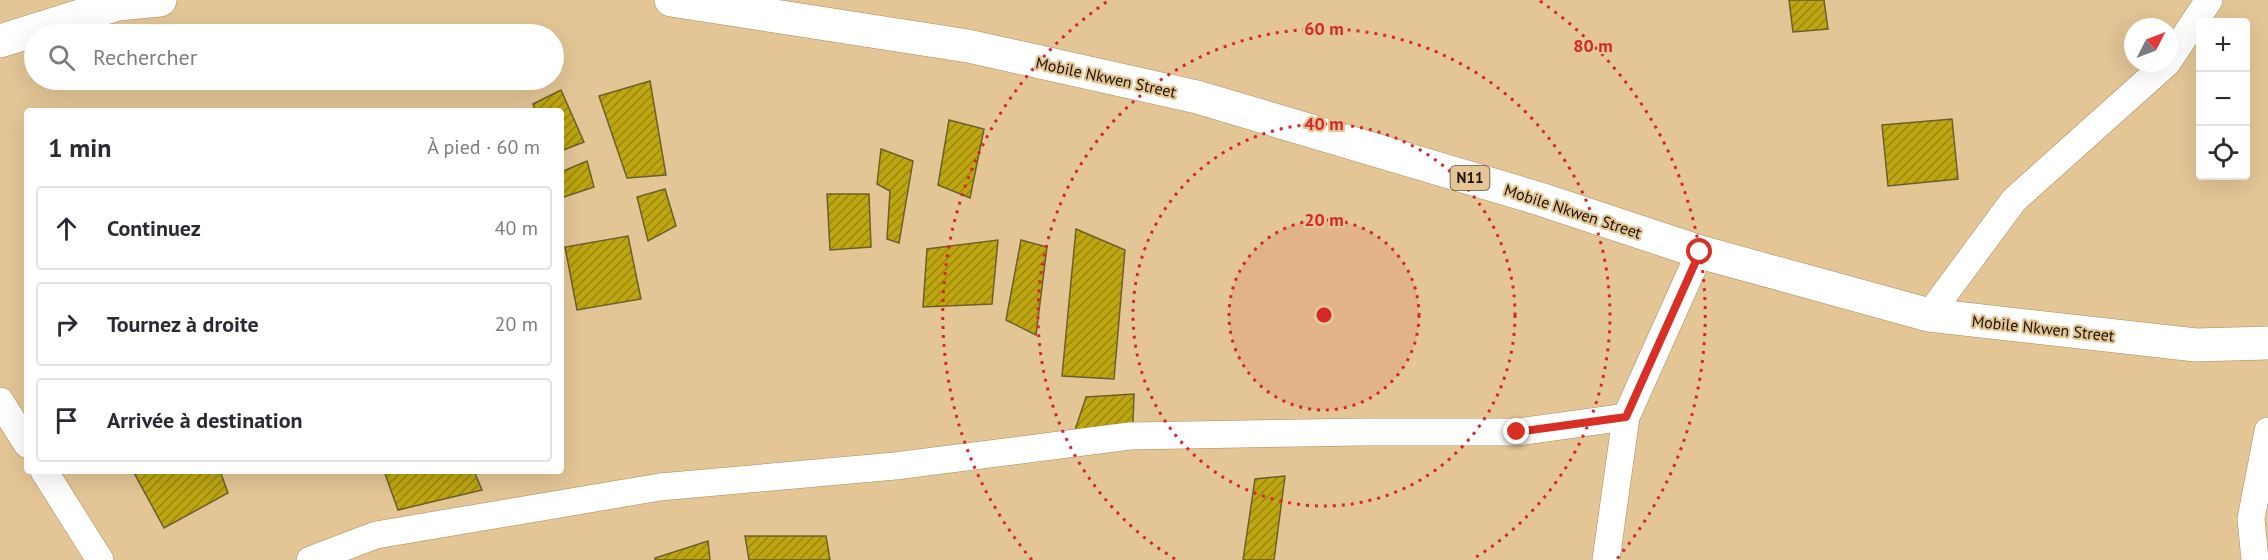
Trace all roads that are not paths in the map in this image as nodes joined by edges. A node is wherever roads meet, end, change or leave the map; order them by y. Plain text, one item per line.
1 (160, 0) edge
2 (671, 0) edge
3 (2209, 0) edge
4 (54, 24) edge
5 (24, 33) edge
6 (0, 41) edge
7 (2178, 47) edge
8 (2157, 72) edge
9 (1700, 252) junction
10 (1929, 315) junction
11 (2268, 343) edge
12 (0, 401) edge
13 (1626, 417) junction
14 (2268, 431) edge
15 (24, 439) edge
16 (46, 474) edge
17 (100, 560) edge
18 (310, 560) edge
19 (1606, 560) edge
20 (2255, 560) edge

1 - 4 highway
2 - 9 highway, Mobile Nkwen Street / N11
3 - 7 street
5 - 6 highway
8 - 10 street
9 - 10 highway, Mobile Nkwen Street / N11
9 - 13 street
10 - 11 highway, Mobile Nkwen Street / N11
12 - 15 street
13 - 18 street
13 - 19 street
14 - 20 street
16 - 17 street

